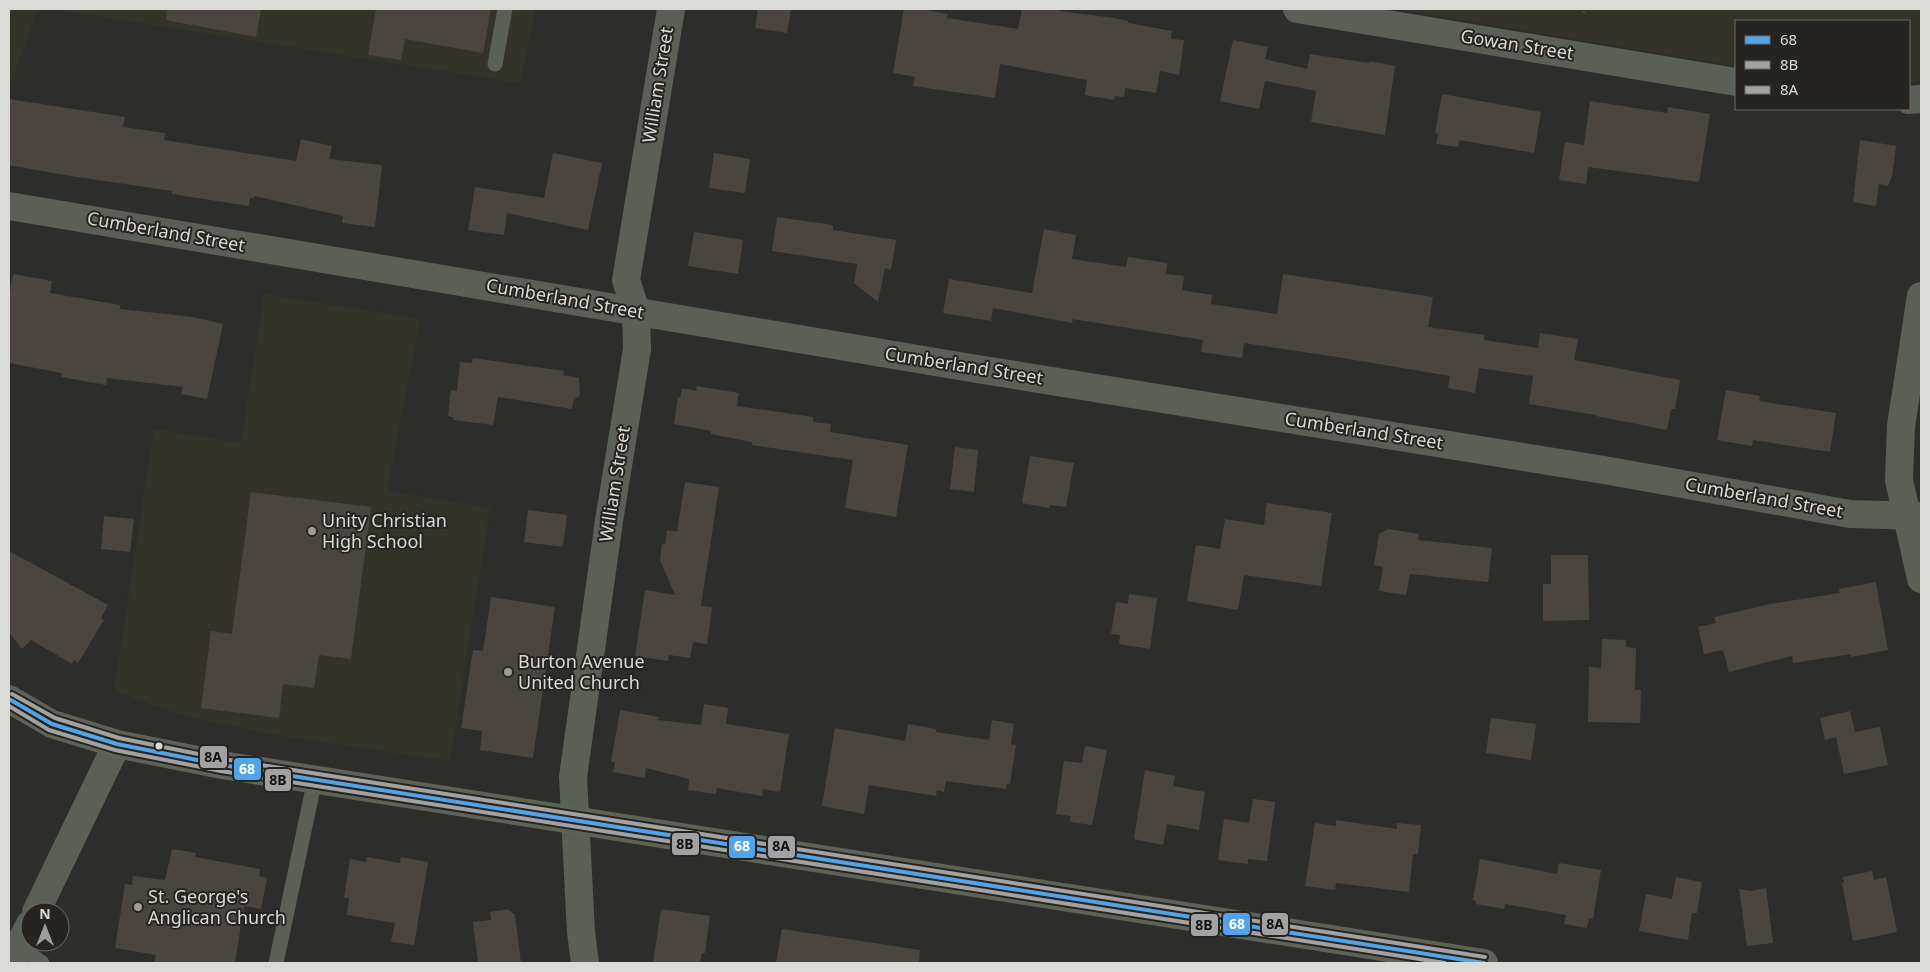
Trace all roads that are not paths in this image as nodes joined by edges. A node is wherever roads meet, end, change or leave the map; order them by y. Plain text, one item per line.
1 (504, 9) edge
2 (671, 9) edge
3 (1297, 9) edge
4 (495, 64) dead end
5 (1735, 82) edge
6 (9, 206) edge
7 (1921, 296) edge
8 (636, 311) junction
9 (1914, 516) edge
10 (1921, 579) edge
11 (9, 699) edge
12 (117, 744) junction
13 (315, 779) junction
14 (574, 821) junction
15 (41, 902) edge
16 (29, 952) edge
17 (42, 963) edge
18 (276, 963) edge
19 (585, 963) edge
20 (1484, 963) edge

1 - 4 lane
2 - 8 street, William Street
3 - 5 street, Gowan Street
6 - 8 street, Cumberland Street
7 - 9 street
8 - 9 street, Cumberland Street
8 - 14 street, William Street
9 - 10 street
11 - 12 main road
12 - 13 main road
12 - 15 street
13 - 14 main road
13 - 18 lane
14 - 19 street, William Street
14 - 20 main road
16 - 17 lane

